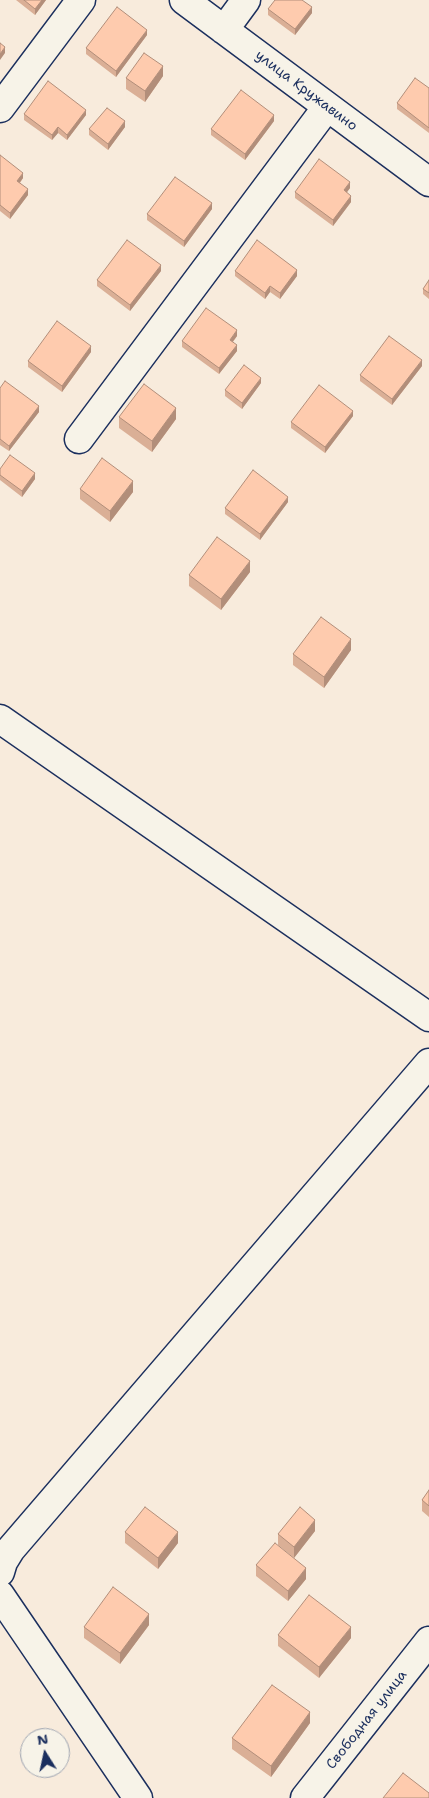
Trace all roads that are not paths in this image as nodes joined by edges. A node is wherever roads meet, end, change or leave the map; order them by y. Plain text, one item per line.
1 (81, 0) edge
2 (184, 0) edge
3 (246, 0) edge
4 (224, 30) junction
5 (327, 107) junction
6 (0, 108) edge
7 (429, 182) edge
8 (79, 439) dead end
9 (0, 718) edge
10 (429, 1017) edge
11 (429, 1064) edge
12 (0, 1572) edge
13 (0, 1595) edge
14 (429, 1641) edge
15 (138, 1798) edge
16 (305, 1798) edge

1 - 6 street
2 - 4 street, улица Кружавино
3 - 4 street
4 - 5 street, улица Кружавино
5 - 7 street, улица Кружавино
5 - 8 street
9 - 10 street
11 - 12 street
13 - 15 street
14 - 16 street, Свободная улица

